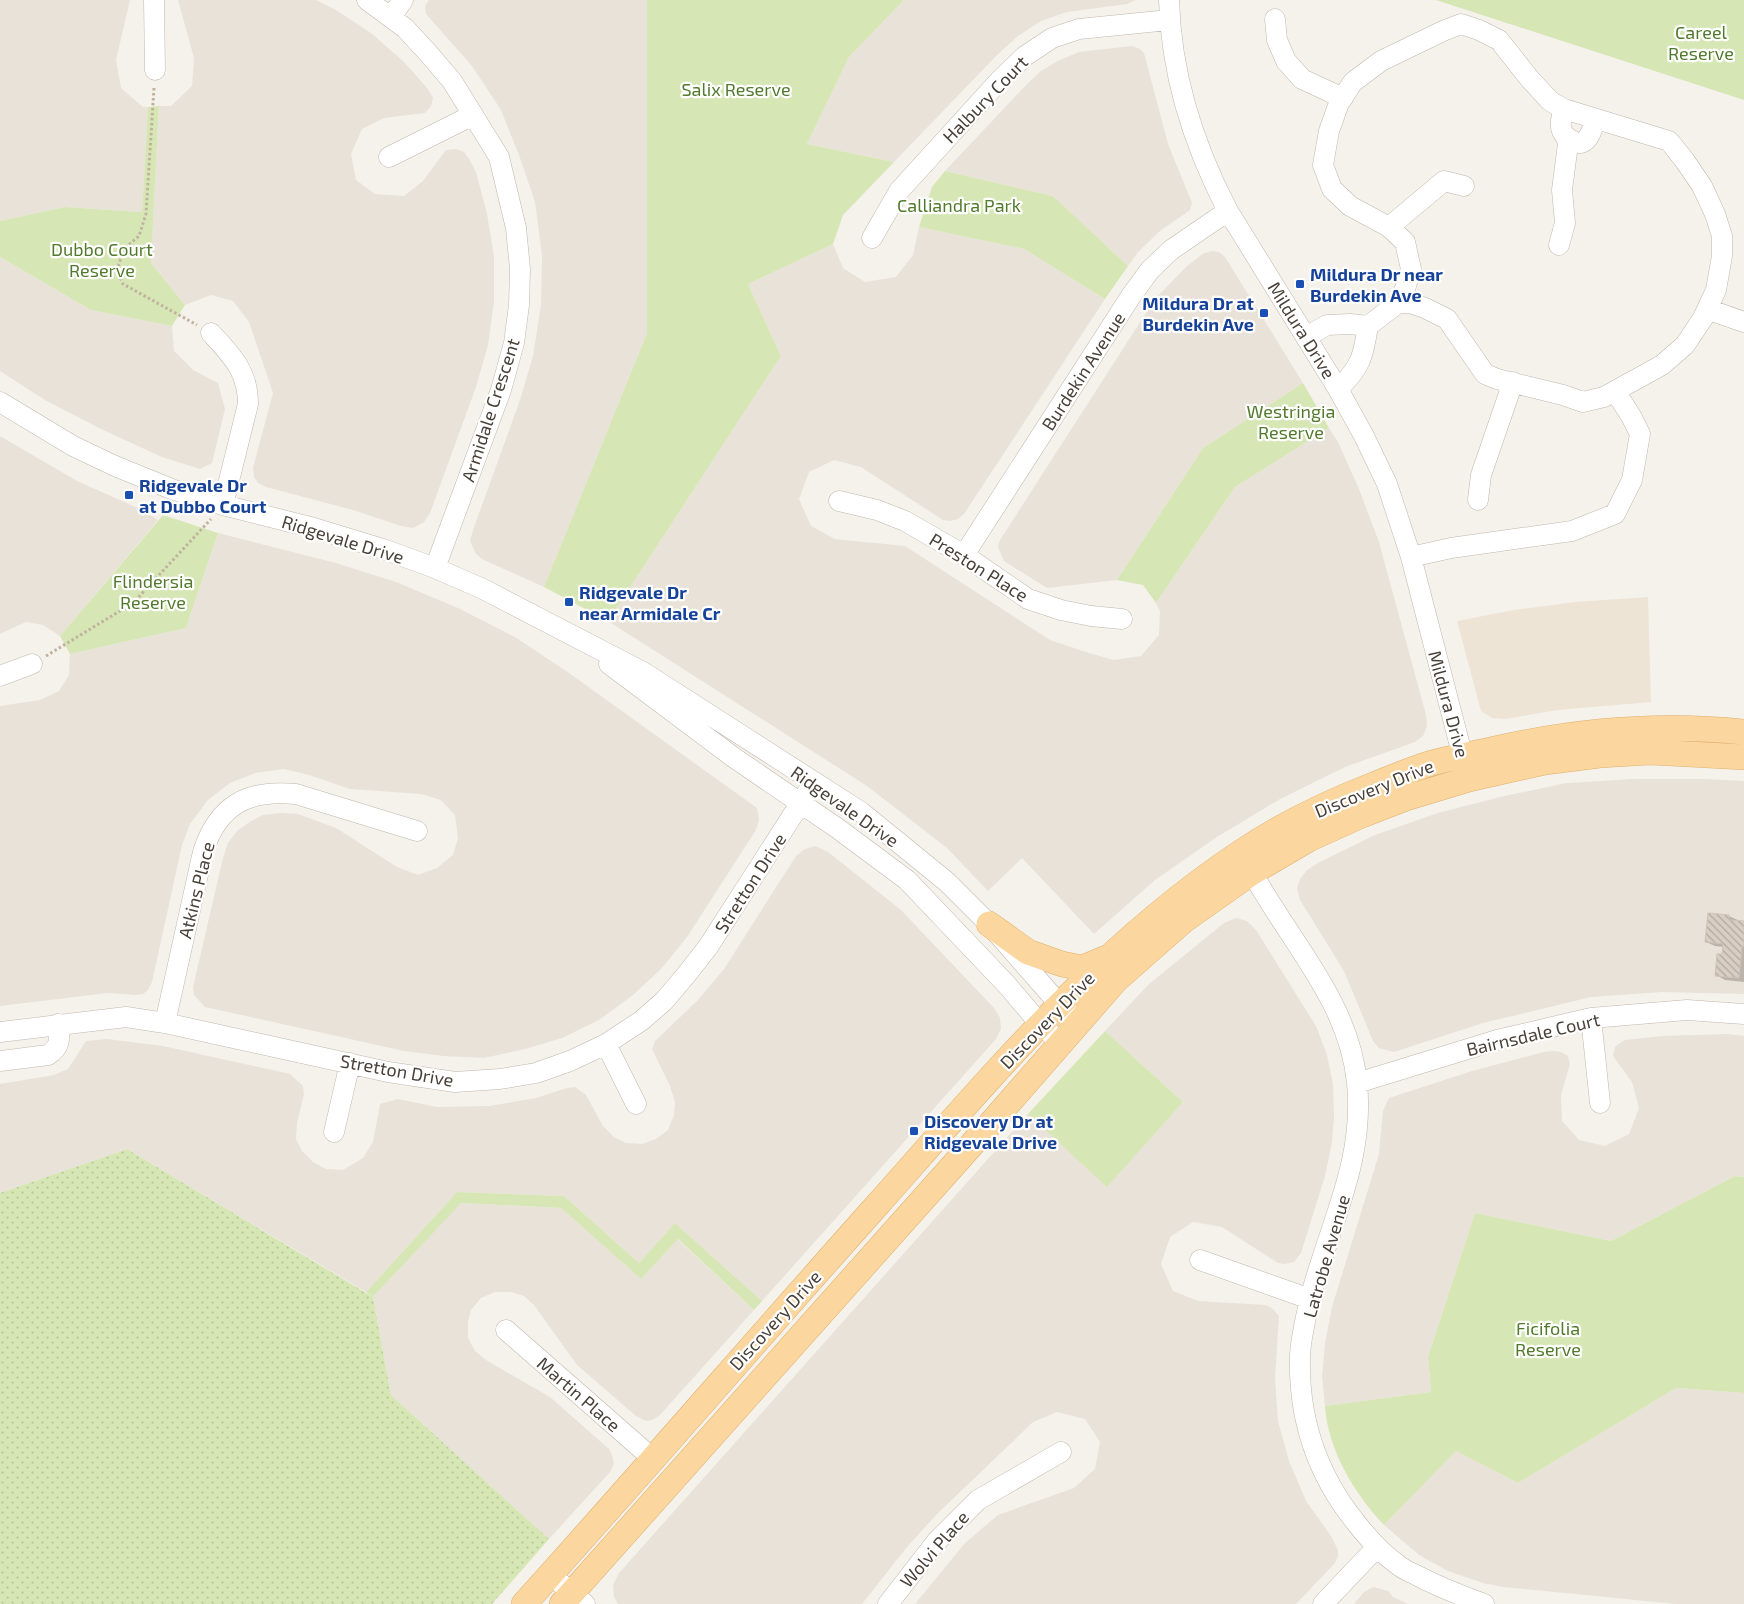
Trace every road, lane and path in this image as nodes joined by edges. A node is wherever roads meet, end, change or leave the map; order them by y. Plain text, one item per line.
1 (154, 0) edge
2 (367, 0) edge
3 (403, 0) edge
4 (1169, 0) edge
5 (391, 17) junction
6 (1274, 19) dead end
7 (1170, 20) junction
8 (155, 70) joint
9 (1343, 98) junction
10 (1564, 108) junction
11 (473, 115) junction
12 (1596, 119) junction
13 (1567, 137) junction
14 (388, 156) dead end
15 (1464, 186) dead end
16 (1228, 211) junction
17 (1389, 227) junction
18 (872, 238) dead end
19 (1559, 245) dead end
20 (1398, 303) junction
21 (1707, 310) junction
22 (1744, 322) edge
23 (1368, 326) junction
24 (211, 333) joint
25 (1306, 337) junction
26 (1513, 382) junction
27 (1338, 389) junction
28 (1616, 391) junction
29 (0, 402) edge
30 (1478, 500) dead end
31 (839, 501) dead end
32 (223, 506) junction
33 (964, 556) junction
34 (1411, 557) junction
35 (435, 568) junction
36 (1122, 619) dead end
37 (574, 636) junction
38 (32, 664) joint
39 (0, 676) edge
40 (1744, 732) edge
41 (1744, 757) edge
42 (1466, 767) junction
43 (814, 782) junction
44 (800, 804) junction
45 (417, 832) dead end
46 (1246, 862) junction
47 (989, 924) junction
48 (1108, 957) junction
49 (1060, 1005) junction
50 (1744, 1014) edge
51 (1591, 1018) junction
52 (1079, 1022) junction
53 (165, 1023) junction
54 (58, 1024) junction
55 (1040, 1024) junction
56 (0, 1032) edge
57 (606, 1044) junction
58 (1062, 1044) junction
59 (0, 1061) edge
60 (350, 1063) junction
61 (1357, 1083) junction
62 (1600, 1103) dead end
63 (636, 1104) dead end
64 (334, 1132) dead end
65 (1200, 1260) dead end
66 (1310, 1299) junction
67 (506, 1330) dead end
68 (1061, 1452) dead end
69 (652, 1458) junction
70 (1377, 1547) junction
71 (551, 1575) junction
72 (573, 1600) edge
73 (524, 1604) edge
74 (888, 1604) edge
75 (1323, 1604) edge
76 (1484, 1604) edge

1 - 8 street
2 - 5 street, Armidale Crescent
3 - 5 street
4 - 7 street, Mildura Drive
5 - 11 street, Armidale Crescent
6 - 9 street
7 - 16 street, Mildura Drive
7 - 18 street, Halbury Court
8 - 24 path
9 - 10 street
9 - 17 street
10 - 12 street
10 - 13 street
11 - 14 street
11 - 35 street, Armidale Crescent
12 - 13 street
12 - 21 street
13 - 19 street
15 - 17 street
16 - 25 street, Mildura Drive
16 - 33 street, Burdekin Avenue
17 - 20 street
20 - 23 street
20 - 26 street
21 - 22 street
21 - 28 street
23 - 25 street
23 - 27 street
24 - 32 street
25 - 27 street, Mildura Drive
26 - 28 street
26 - 30 street
27 - 34 street, Mildura Drive
28 - 34 street
29 - 32 street, Ridgevale Drive
31 - 33 street, Preston Place
32 - 35 street, Ridgevale Drive
32 - 38 path
33 - 36 street, Preston Place
34 - 42 street, Mildura Drive
35 - 37 street, Ridgevale Drive
37 - 43 street, Ridgevale Drive
37 - 44 street, Ridgevale Drive
38 - 39 street
40 - 42 main road, Discovery Drive
41 - 42 main road, Discovery Drive
42 - 46 main road, Discovery Drive
43 - 44 street, Stretton Drive
43 - 47 street, Ridgevale Drive
44 - 55 street, Ridgevale Drive
44 - 57 street, Stretton Drive
45 - 53 street, Atkins Place
46 - 48 main road, Discovery Drive
46 - 52 main road, Discovery Drive
46 - 61 street, Latrobe Avenue
47 - 48 main road
47 - 49 street, Ridgevale Drive
48 - 49 main road, Discovery Drive
49 - 52 street, Ridgevale Drive
49 - 55 main road, Discovery Drive
50 - 51 street, Bairnsdale Court
51 - 61 street, Bairnsdale Court
51 - 62 street
52 - 58 main road, Discovery Drive
53 - 54 street, Stretton Drive
53 - 60 street, Stretton Drive
54 - 56 street, Stretton Drive
54 - 59 street
55 - 58 street, Ridgevale Drive
55 - 69 main road, Discovery Drive
57 - 60 street, Stretton Drive
57 - 63 street
58 - 72 main road, Discovery Drive
60 - 64 street
61 - 66 street, Latrobe Avenue
65 - 66 street
66 - 70 street, Latrobe Avenue
67 - 69 street, Martin Place
68 - 74 street, Wolvi Place
69 - 71 main road, Discovery Drive
70 - 75 street
70 - 76 street, Latrobe Avenue
71 - 72 street
71 - 73 main road, Discovery Drive

